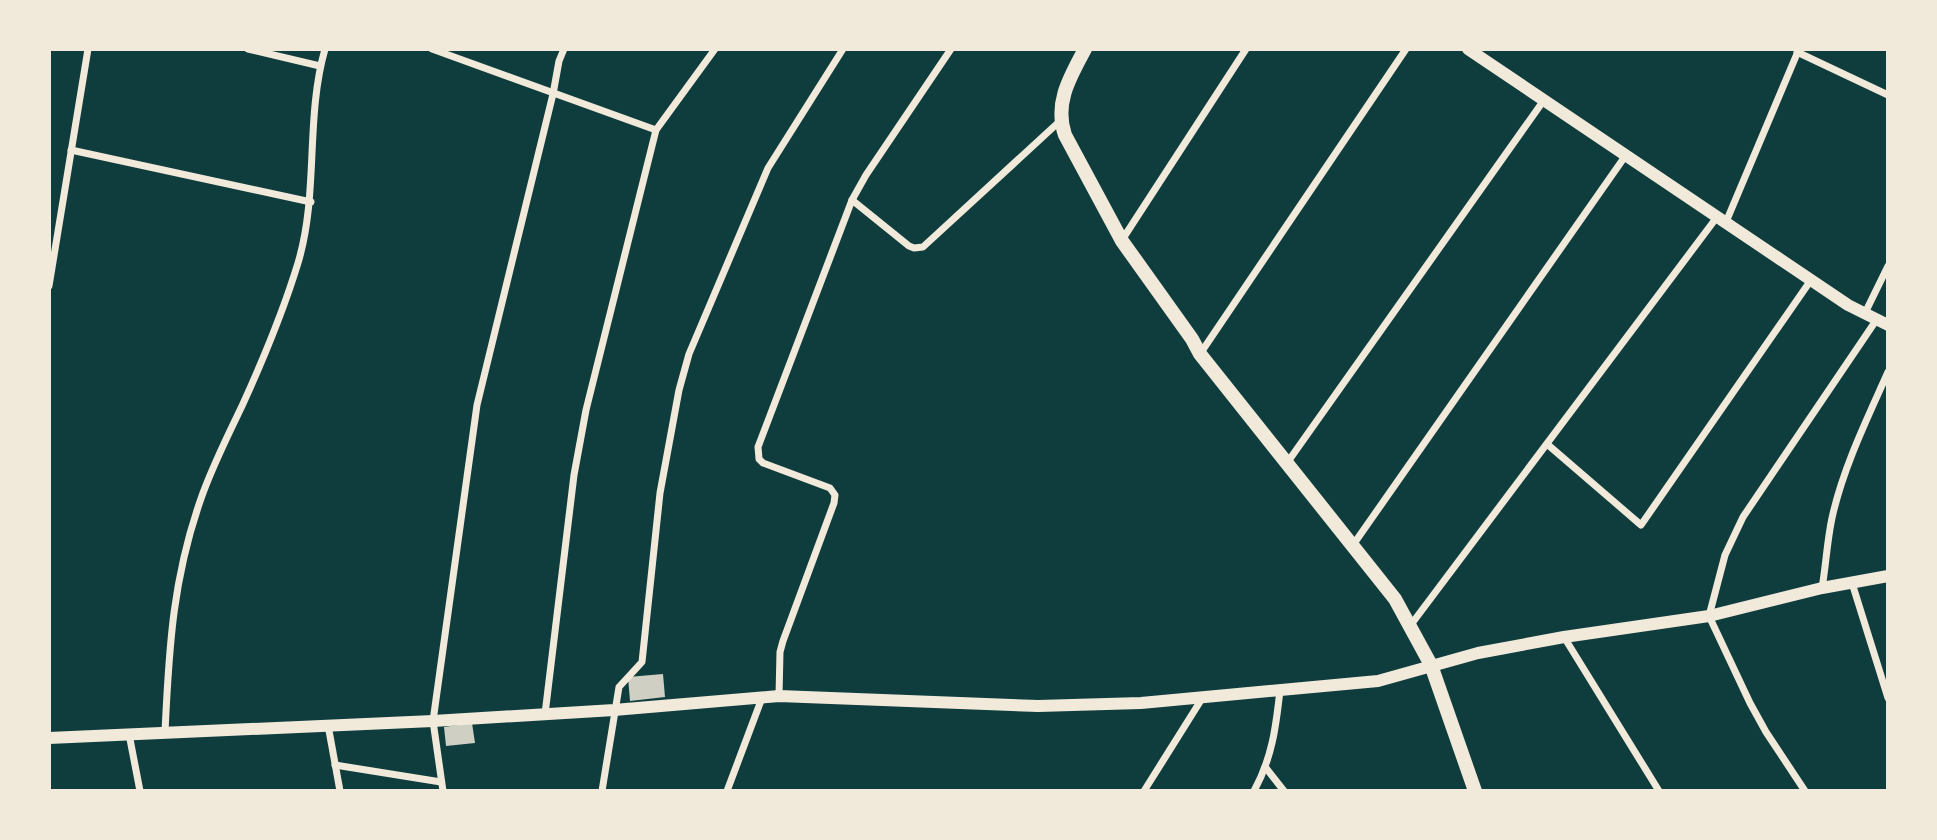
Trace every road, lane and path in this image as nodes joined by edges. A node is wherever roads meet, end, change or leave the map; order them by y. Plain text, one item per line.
1 (88, 49) edge
2 (248, 49) edge
3 (325, 49) edge
4 (432, 49) edge
5 (564, 49) edge
6 (715, 49) edge
7 (843, 49) edge
8 (951, 49) edge
9 (1085, 49) edge
10 (1246, 49) edge
11 (1406, 49) edge
12 (1468, 49) edge
13 (1798, 50) edge
14 (320, 66) junction
15 (553, 94) junction
16 (1888, 95) edge
17 (1544, 100) junction
18 (1060, 121) junction
19 (656, 130) junction
20 (71, 150) junction
21 (1626, 155) junction
22 (852, 200) junction
23 (310, 202) junction
24 (1722, 219) junction
25 (1122, 241) junction
26 (1888, 266) edge
27 (1811, 280) junction
28 (49, 286) edge
29 (1877, 319) edge
30 (1200, 354) junction
31 (1888, 372) edge
32 (1547, 444) junction
33 (1287, 463) junction
34 (1352, 545) junction
35 (1888, 576) edge
36 (1852, 583) junction
37 (1822, 588) junction
38 (1709, 616) junction
39 (1410, 626) junction
40 (1564, 637) junction
41 (1431, 665) junction
42 (1280, 690) junction
43 (779, 696) junction
44 (1204, 697) junction
45 (762, 698) junction
46 (1888, 698) edge
47 (614, 710) junction
48 (545, 714) junction
49 (433, 721) junction
50 (328, 725) junction
51 (165, 732) junction
52 (129, 734) junction
53 (49, 738) edge
54 (335, 765) junction
55 (1266, 768) junction
56 (442, 787) edge
57 (140, 791) edge
58 (340, 791) edge
59 (602, 791) edge
60 (727, 791) edge
61 (1144, 791) edge
62 (1254, 791) edge
63 (1284, 791) edge
64 (1475, 791) edge
65 (1659, 791) edge
66 (1805, 791) edge

1 - 20 street
2 - 14 street
3 - 14 street
4 - 15 street
5 - 15 street
6 - 19 street
7 - 47 street
8 - 22 street
9 - 18 main road
10 - 25 street
11 - 30 street
12 - 17 street
13 - 16 street
13 - 24 street
14 - 23 street
15 - 19 street
15 - 49 street
17 - 21 street
17 - 33 street
18 - 22 street
18 - 25 main road
19 - 48 street
20 - 23 street
20 - 28 street
21 - 24 street
21 - 34 street
22 - 43 street
23 - 51 street
24 - 27 street
24 - 32 street
25 - 30 main road
26 - 29 street
27 - 29 street
27 - 32 street
29 - 38 street
30 - 33 main road
31 - 37 street
32 - 39 street
33 - 34 main road
34 - 39 main road
35 - 36 street
36 - 37 street
36 - 46 street
37 - 38 street
38 - 40 street
38 - 66 street
39 - 41 main road
40 - 41 street
40 - 65 street
41 - 42 street
41 - 64 main road
42 - 44 street
42 - 55 street
43 - 44 street
43 - 45 street
44 - 61 street
45 - 47 street
45 - 60 street
47 - 48 street
47 - 59 street
48 - 49 street
49 - 50 street
49 - 56 street
50 - 51 street
50 - 54 street
51 - 52 street
52 - 53 street
52 - 57 street
54 - 56 street
54 - 58 street
55 - 62 street
55 - 63 street

